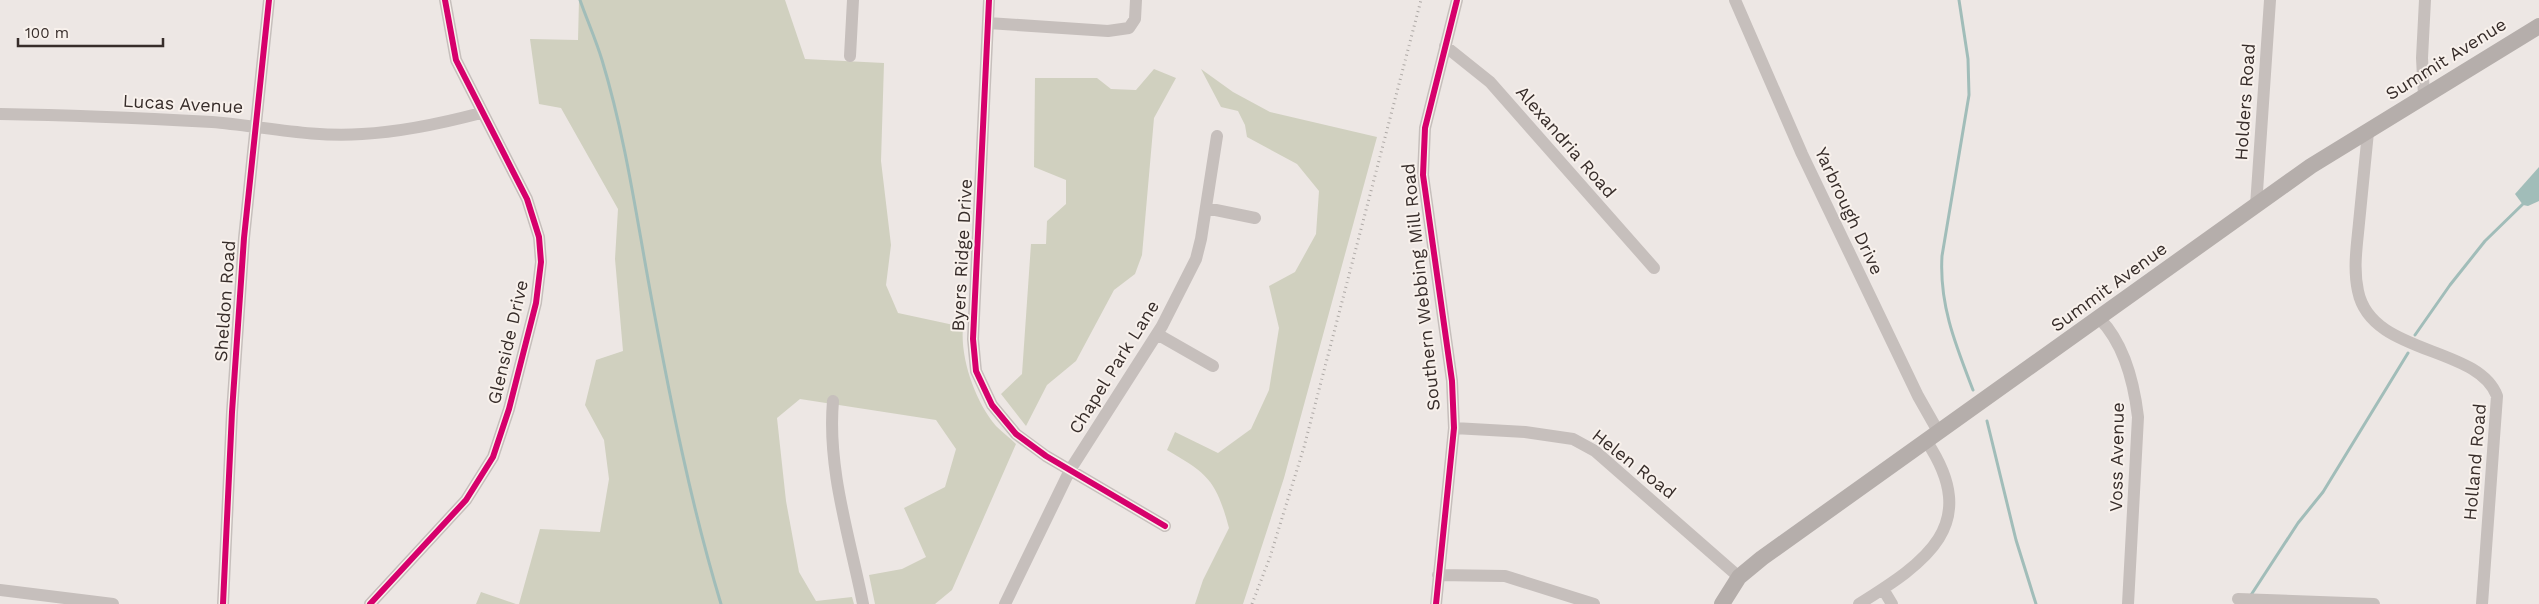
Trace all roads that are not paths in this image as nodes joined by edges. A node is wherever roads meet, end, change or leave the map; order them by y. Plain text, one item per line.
1 (268, 0) edge
2 (445, 0) edge
3 (853, 0) edge
4 (989, 0) edge
5 (1136, 0) edge
6 (1457, 0) edge
7 (1735, 0) edge
8 (2270, 0) edge
9 (2425, 0) edge
10 (988, 23) junction
11 (2539, 26) edge
12 (1445, 46) junction
13 (850, 56) dead end
14 (2424, 96) junction
15 (481, 113) junction
16 (0, 114) edge
17 (255, 125) junction
18 (2368, 132) junction
19 (1217, 136) dead end
20 (2256, 206) junction
21 (1206, 208) junction
22 (1255, 218) dead end
23 (1654, 268) dead end
24 (2100, 319) junction
25 (1158, 334) junction
26 (1213, 366) dead end
27 (833, 401) dead end
28 (1454, 428) junction
29 (1933, 437) junction
30 (1070, 470) junction
31 (1165, 526) dead end
32 (1438, 575) junction
33 (1740, 577) junction
34 (1882, 589) junction
35 (0, 590) edge
36 (2238, 599) dead end
37 (113, 604) edge
38 (223, 604) edge
39 (370, 604) edge
40 (863, 604) edge
41 (1005, 604) edge
42 (1436, 604) edge
43 (1594, 604) edge
44 (1722, 604) edge
45 (1859, 604) edge
46 (1892, 604) edge
47 (2128, 604) edge
48 (2374, 604) edge
49 (2482, 604) edge

1 - 17 street, Sheldon Road
2 - 15 street, Glenside Drive
3 - 13 street
4 - 10 street, Byers Ridge Drive
5 - 10 street
6 - 12 street, Southern Webbing Mill Road
7 - 29 street, Yarbrough Drive
8 - 20 street, Holders Road
9 - 14 street
10 - 30 street, Byers Ridge Drive
11 - 14 main road, Summit Avenue
12 - 23 street, Alexandria Road
12 - 28 street, Southern Webbing Mill Road
14 - 18 main road, Summit Avenue
15 - 17 street, Lucas Avenue
15 - 39 street, Glenside Drive
16 - 17 street, Lucas Avenue
17 - 38 street, Sheldon Road
18 - 20 main road, Summit Avenue
18 - 49 street, Holland Road
19 - 21 street, Chapel Park Lane
20 - 24 main road, Summit Avenue
21 - 22 street
21 - 25 street, Chapel Park Lane
24 - 29 main road, Summit Avenue
24 - 47 street, Voss Avenue
25 - 26 street
25 - 30 street, Chapel Park Lane
27 - 40 street
28 - 32 street, Southern Webbing Mill Road
28 - 33 street, Helen Road
29 - 33 main road, Summit Avenue
29 - 34 street, Yarbrough Drive
30 - 31 street, Byers Ridge Drive
30 - 41 street, Chapel Park Lane
32 - 42 street, Southern Webbing Mill Road
32 - 43 street
33 - 44 main road, Summit Avenue
34 - 45 street, Yarbrough Drive
34 - 46 street
35 - 37 street
36 - 48 street

